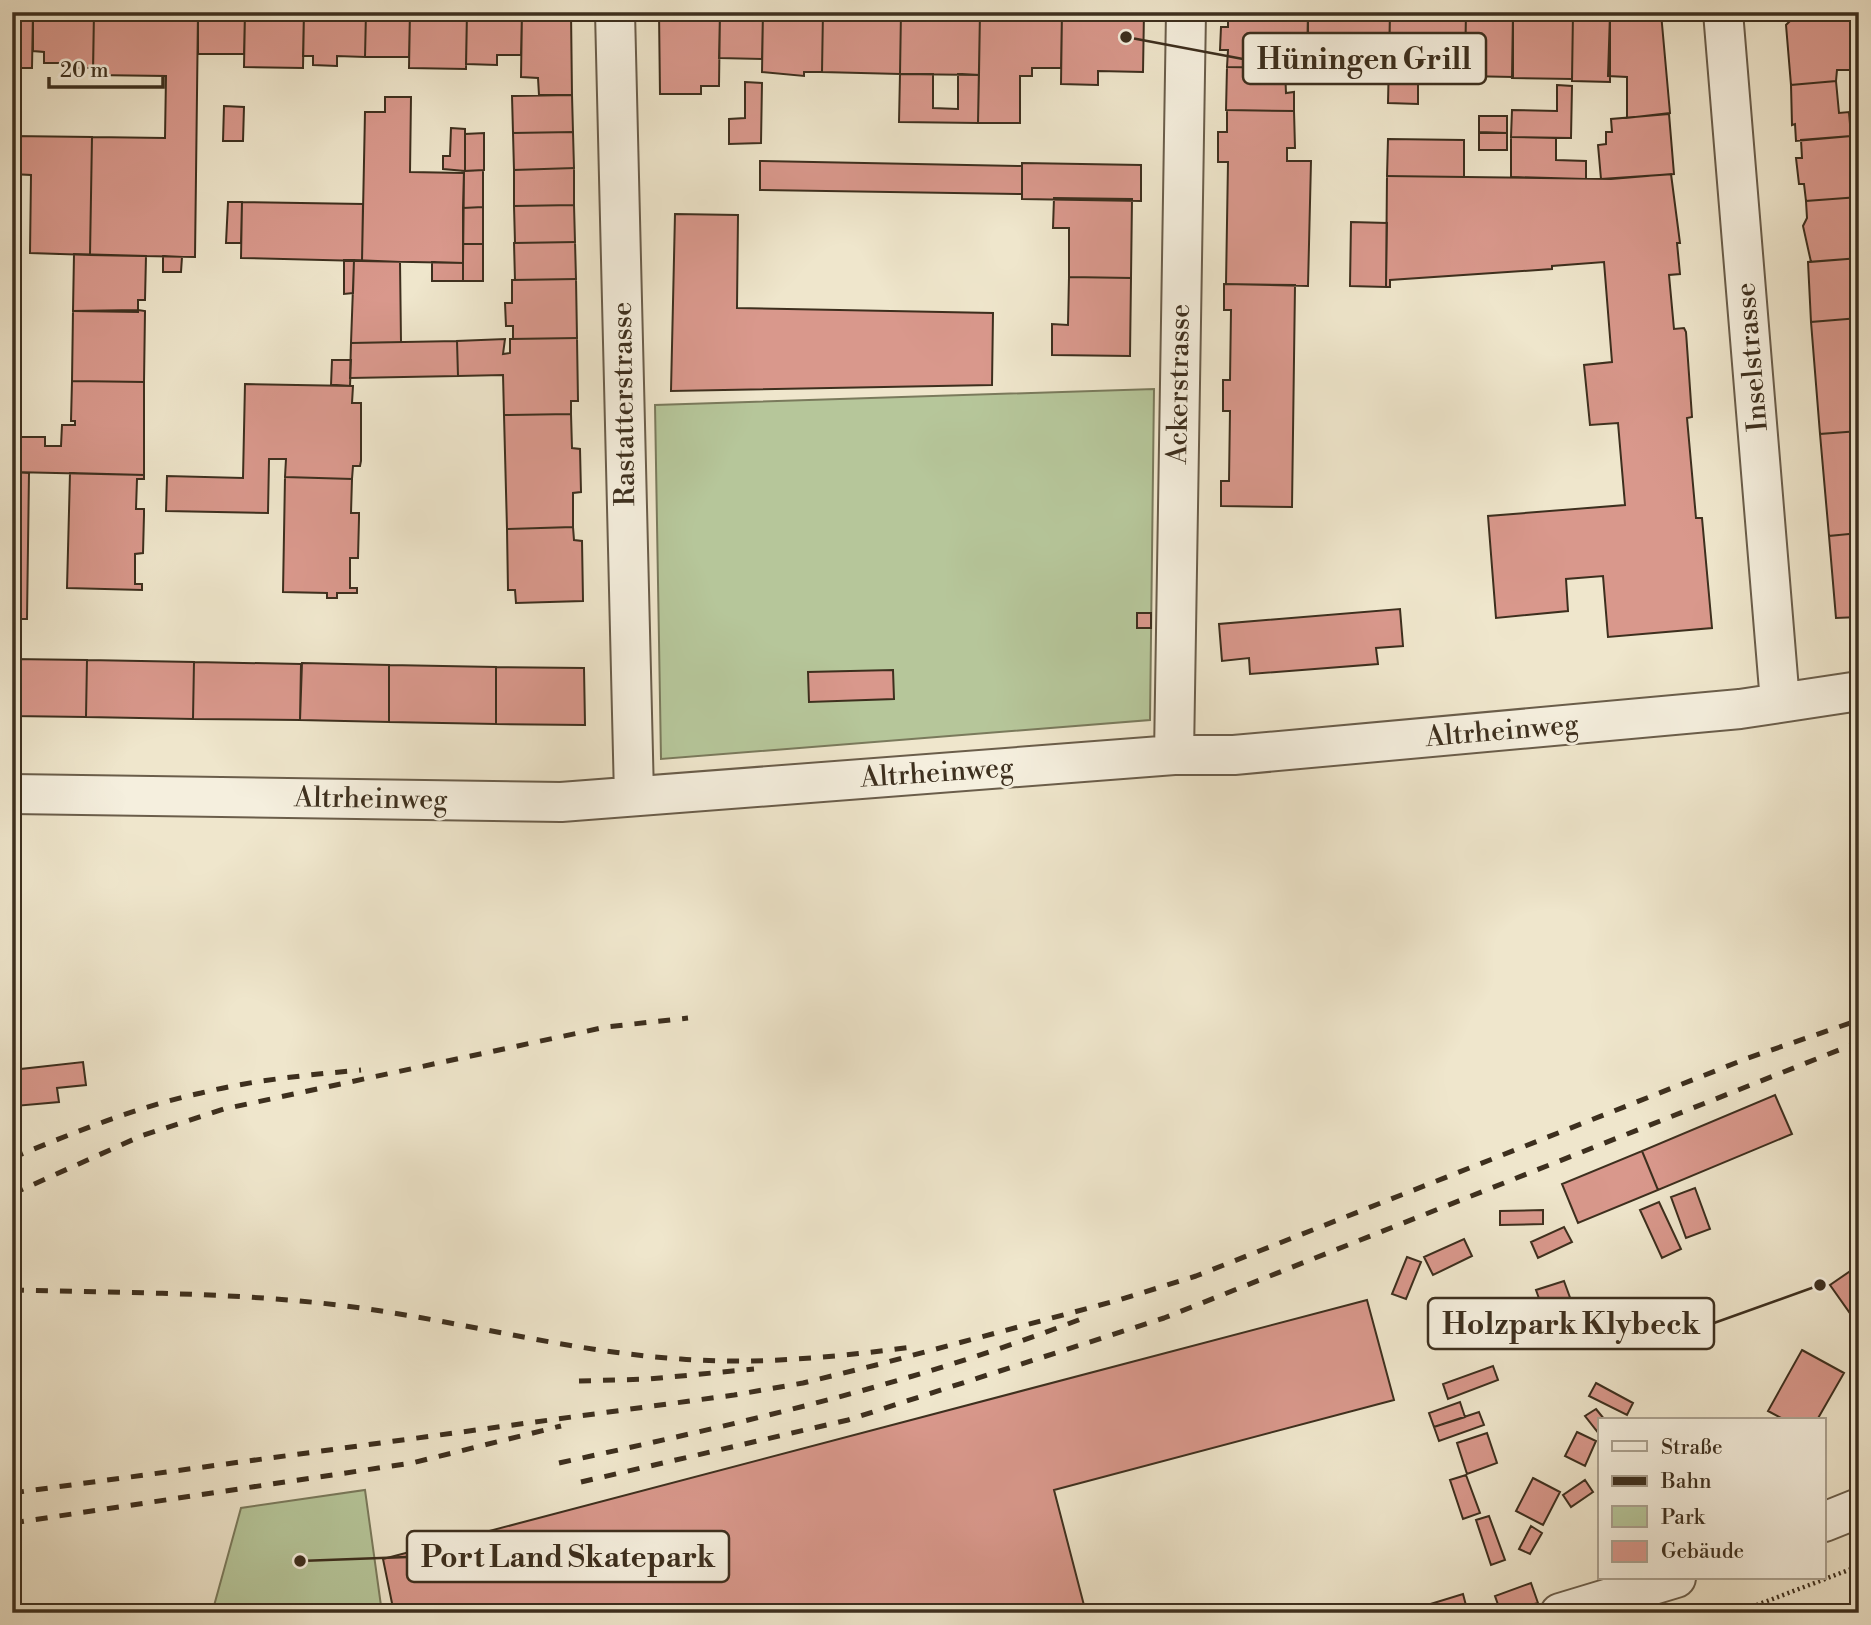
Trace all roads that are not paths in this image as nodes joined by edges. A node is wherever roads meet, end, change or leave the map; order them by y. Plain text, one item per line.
1 (615, 12) edge
2 (1186, 12) edge
3 (1723, 12) edge
4 (1859, 691) edge
5 (1780, 702) junction
6 (1174, 755) junction
7 (12, 794) edge
8 (634, 796) junction
9 (1859, 1508) edge
10 (1826, 1521) edge
11 (1669, 1580) edge
12 (1560, 1613) edge

1 - 8 street, Rastatterstrasse
2 - 6 street, Ackerstrasse
3 - 5 street, Inselstrasse
4 - 5 street, Altrheinweg
5 - 6 street, Altrheinweg
6 - 8 street, Altrheinweg
7 - 8 street, Altrheinweg
9 - 10 street
11 - 12 street

